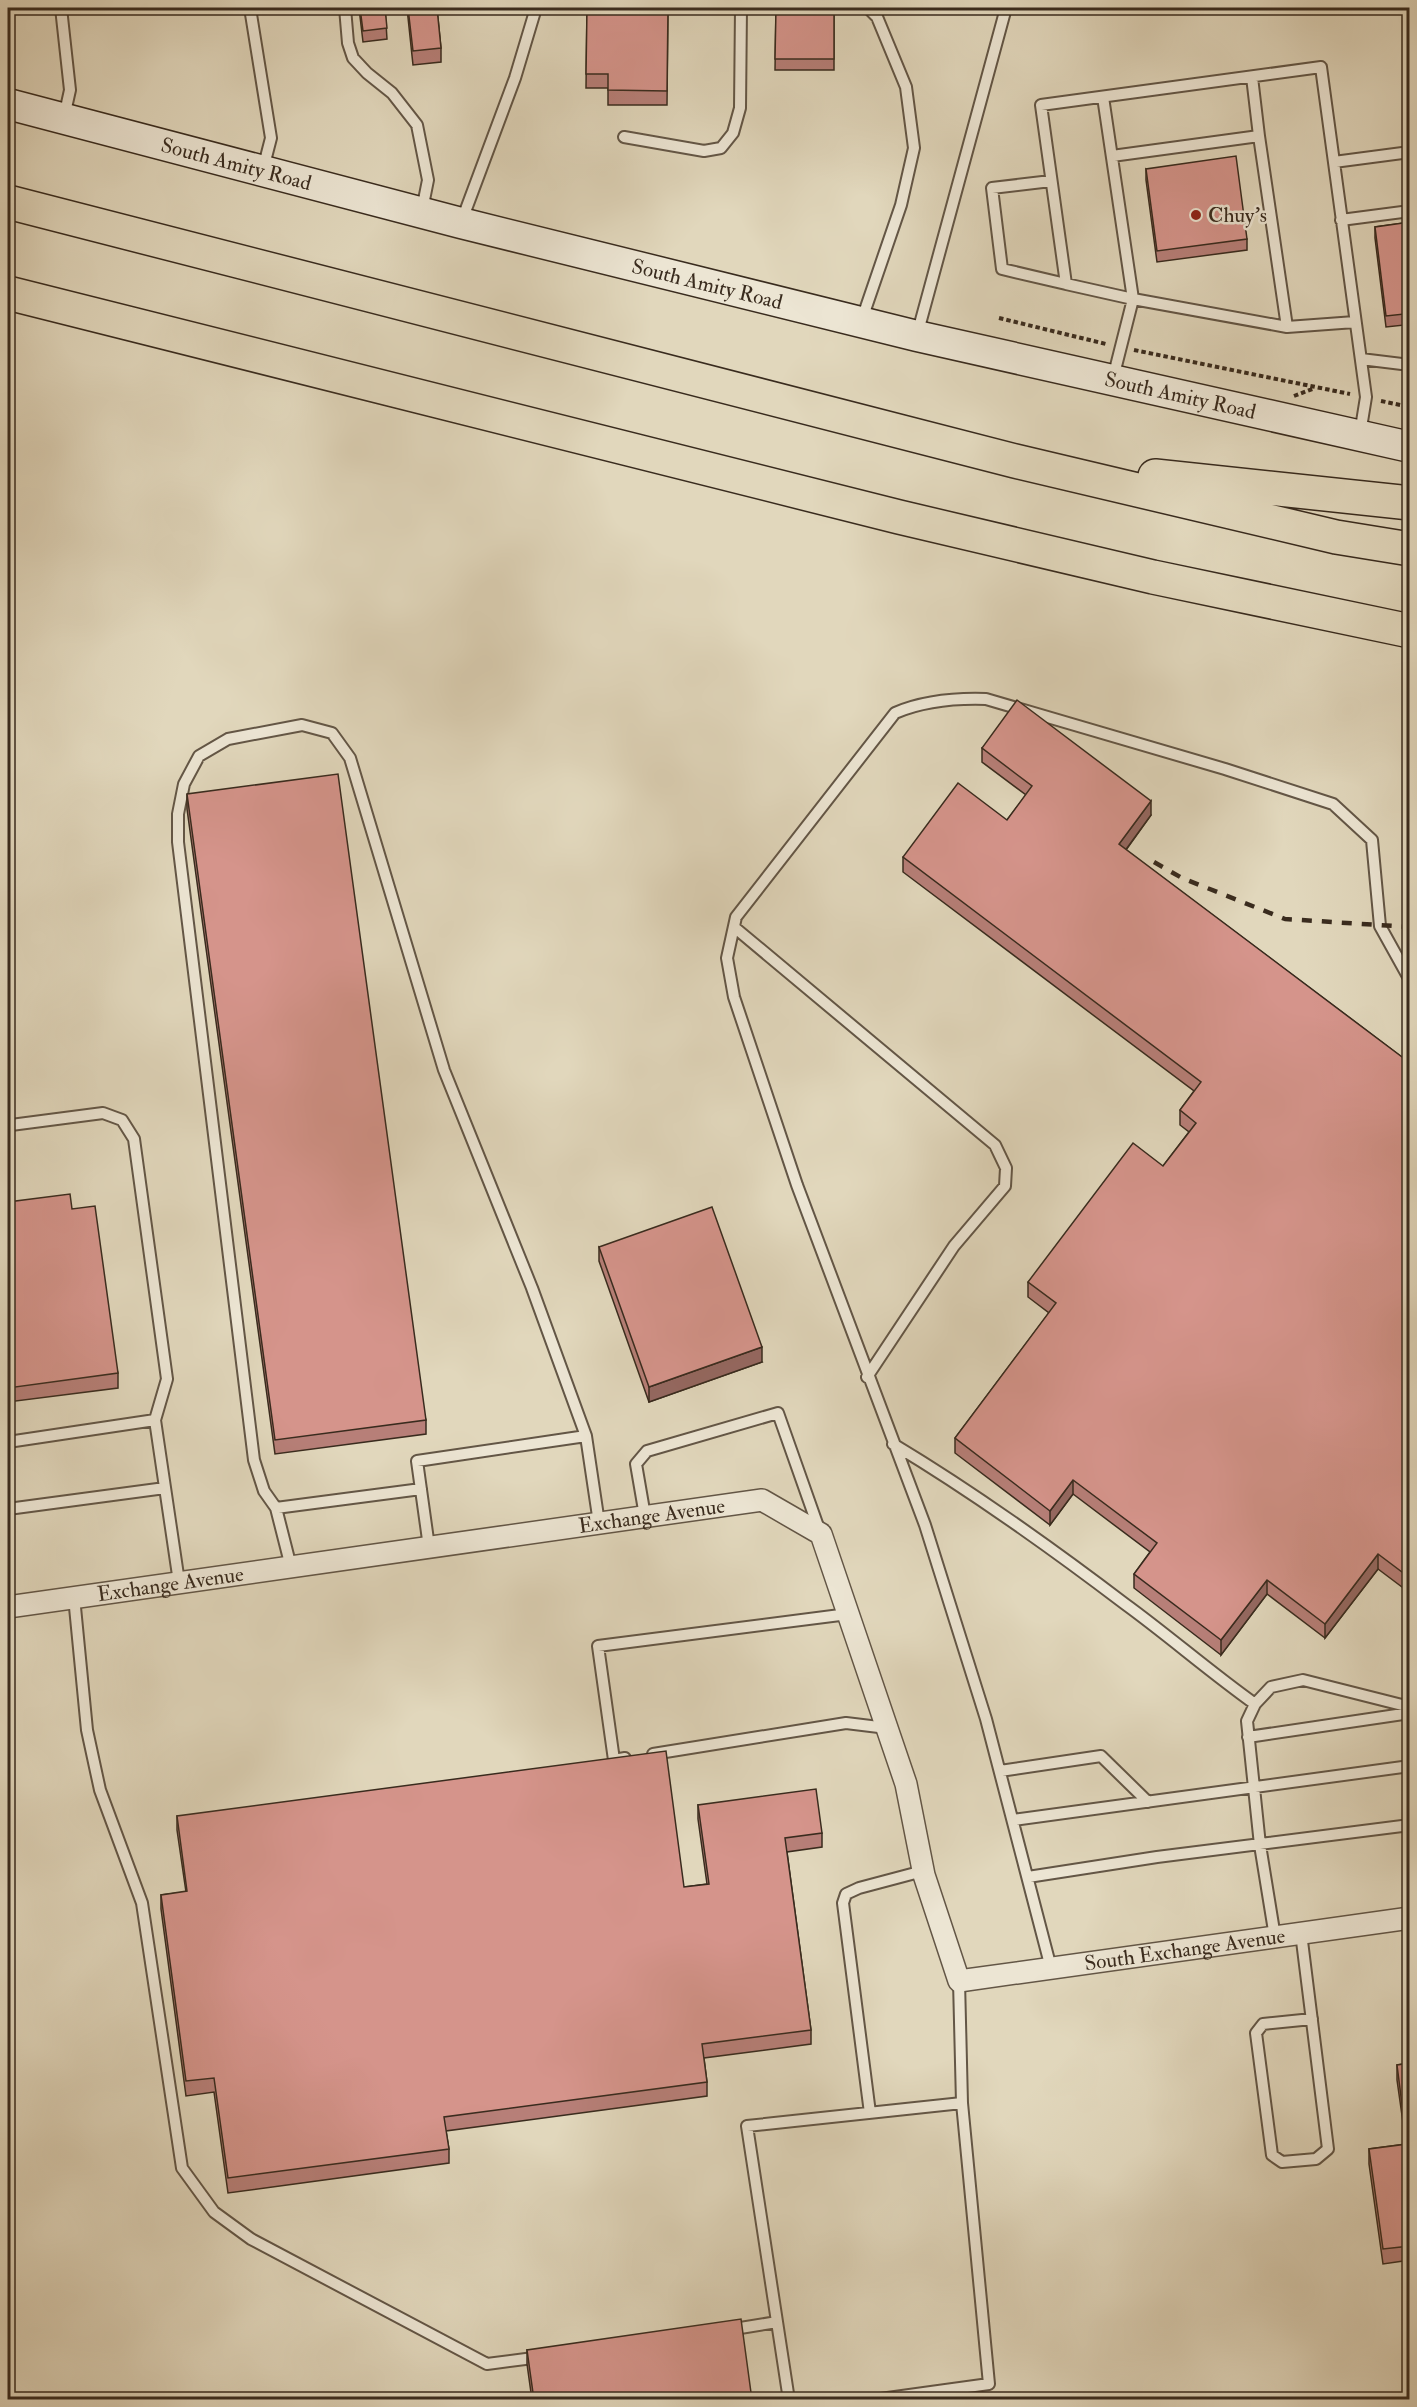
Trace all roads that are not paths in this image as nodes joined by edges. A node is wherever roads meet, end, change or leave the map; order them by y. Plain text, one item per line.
1 (61, 8) edge
2 (250, 8) edge
3 (345, 8) edge
4 (536, 8) edge
5 (741, 8) edge
6 (868, 8) edge
7 (1006, 8) edge
8 (1252, 77) junction
9 (1103, 97) junction
10 (8, 104) edge
11 (63, 121) junction
12 (1259, 136) junction
13 (624, 137) dead end
14 (1410, 152) edge
15 (1112, 156) junction
16 (1334, 162) junction
17 (263, 172) junction
18 (1051, 181) junction
19 (8, 202) edge
20 (1410, 211) edge
21 (421, 213) junction
22 (1341, 220) junction
23 (461, 223) junction
24 (1066, 284) junction
25 (8, 292) edge
26 (1133, 299) junction
27 (862, 320) junction
28 (1355, 322) junction
29 (1287, 327) junction
30 (917, 336) junction
31 (1361, 359) junction
32 (1410, 365) edge
33 (1112, 381) junction
34 (1359, 437) junction
35 (1410, 447) edge
36 (1015, 461) junction
37 (1410, 503) edge
38 (1410, 549) edge
39 (1410, 631) edge
40 (734, 927) junction
41 (1410, 980) edge
42 (11, 1125) dead end
43 (867, 1377) junction
44 (155, 1420) junction
45 (586, 1436) junction
46 (8, 1442) edge
47 (893, 1444) junction
48 (165, 1488) junction
49 (421, 1489) junction
50 (276, 1508) junction
51 (8, 1509) edge
52 (645, 1516) junction
53 (599, 1523) junction
54 (820, 1534) junction
55 (429, 1547) junction
56 (291, 1567) junction
57 (178, 1582) junction
58 (74, 1597) junction
59 (8, 1607) edge
60 (848, 1614) junction
61 (1255, 1704) junction
62 (1410, 1707) edge
63 (1410, 1713) edge
64 (887, 1728) junction
65 (1248, 1737) junction
66 (1410, 1766) edge
67 (1000, 1771) junction
68 (1254, 1788) junction
69 (1148, 1803) junction
70 (1013, 1821) junction
71 (1410, 1825) edge
72 (1260, 1845) junction
73 (923, 1871) junction
74 (1028, 1877) junction
75 (1410, 1918) edge
76 (1301, 1933) junction
77 (1275, 1937) junction
78 (1051, 1968) junction
79 (959, 1981) junction
80 (1312, 2019) junction
81 (962, 2103) junction
82 (870, 2113) junction
83 (777, 2322) junction
84 (720, 2331) edge
85 (551, 2355) edge
86 (789, 2400) edge
87 (873, 2400) edge

1 - 11 lane
2 - 17 lane
3 - 21 lane
4 - 23 lane
5 - 13 lane
6 - 27 lane
7 - 30 lane
8 - 9 lane
8 - 12 lane
8 - 16 lane
9 - 15 lane
9 - 18 lane
10 - 11 main road, South Amity Road
11 - 17 main road, South Amity Road
12 - 15 lane
12 - 29 lane
14 - 16 lane
15 - 26 lane
16 - 22 lane
17 - 21 main road, South Amity Road
18 - 24 lane
18 - 24 lane
19 - 36 highway
20 - 22 lane
21 - 23 main road, South Amity Road
22 - 28 lane
23 - 27 main road, South Amity Road
24 - 26 lane
25 - 39 highway
26 - 29 lane
26 - 33 lane
27 - 30 main road, South Amity Road
28 - 29 lane
28 - 31 lane
30 - 33 main road, South Amity Road
31 - 32 lane
31 - 34 lane
33 - 34 main road, South Amity Road
34 - 35 main road, South Amity Road
36 - 37 highway
36 - 38 highway
40 - 41 lane
40 - 43 lane
40 - 43 lane
42 - 44 lane
43 - 47 lane
44 - 46 lane
44 - 48 lane
45 - 49 lane
45 - 50 lane
45 - 53 lane
47 - 61 lane
47 - 67 lane
48 - 51 lane
48 - 57 lane
49 - 50 lane
49 - 55 lane
50 - 56 lane
52 - 53 street, Exchange Avenue
52 - 54 street, Exchange Avenue
52 - 54 lane
53 - 55 street, Exchange Avenue
54 - 60 street
55 - 56 street, Exchange Avenue
56 - 57 street, Exchange Avenue
57 - 58 street, Exchange Avenue
58 - 59 street, Exchange Avenue
58 - 85 lane
60 - 64 street
60 - 64 lane
61 - 62 lane
61 - 65 lane
63 - 65 lane
64 - 73 street
65 - 68 lane
66 - 68 lane
67 - 69 lane
67 - 70 lane
68 - 69 lane
68 - 72 lane
69 - 70 lane
70 - 74 lane
71 - 72 lane
72 - 74 lane
72 - 77 lane
73 - 79 street
73 - 82 lane
74 - 78 lane
75 - 76 street, South Exchange Avenue
76 - 77 street, South Exchange Avenue
76 - 80 lane
77 - 78 street, South Exchange Avenue
78 - 79 street, South Exchange Avenue
79 - 81 lane
80 - 80 lane
81 - 82 lane
81 - 87 lane
82 - 83 lane
83 - 84 lane
83 - 86 lane

